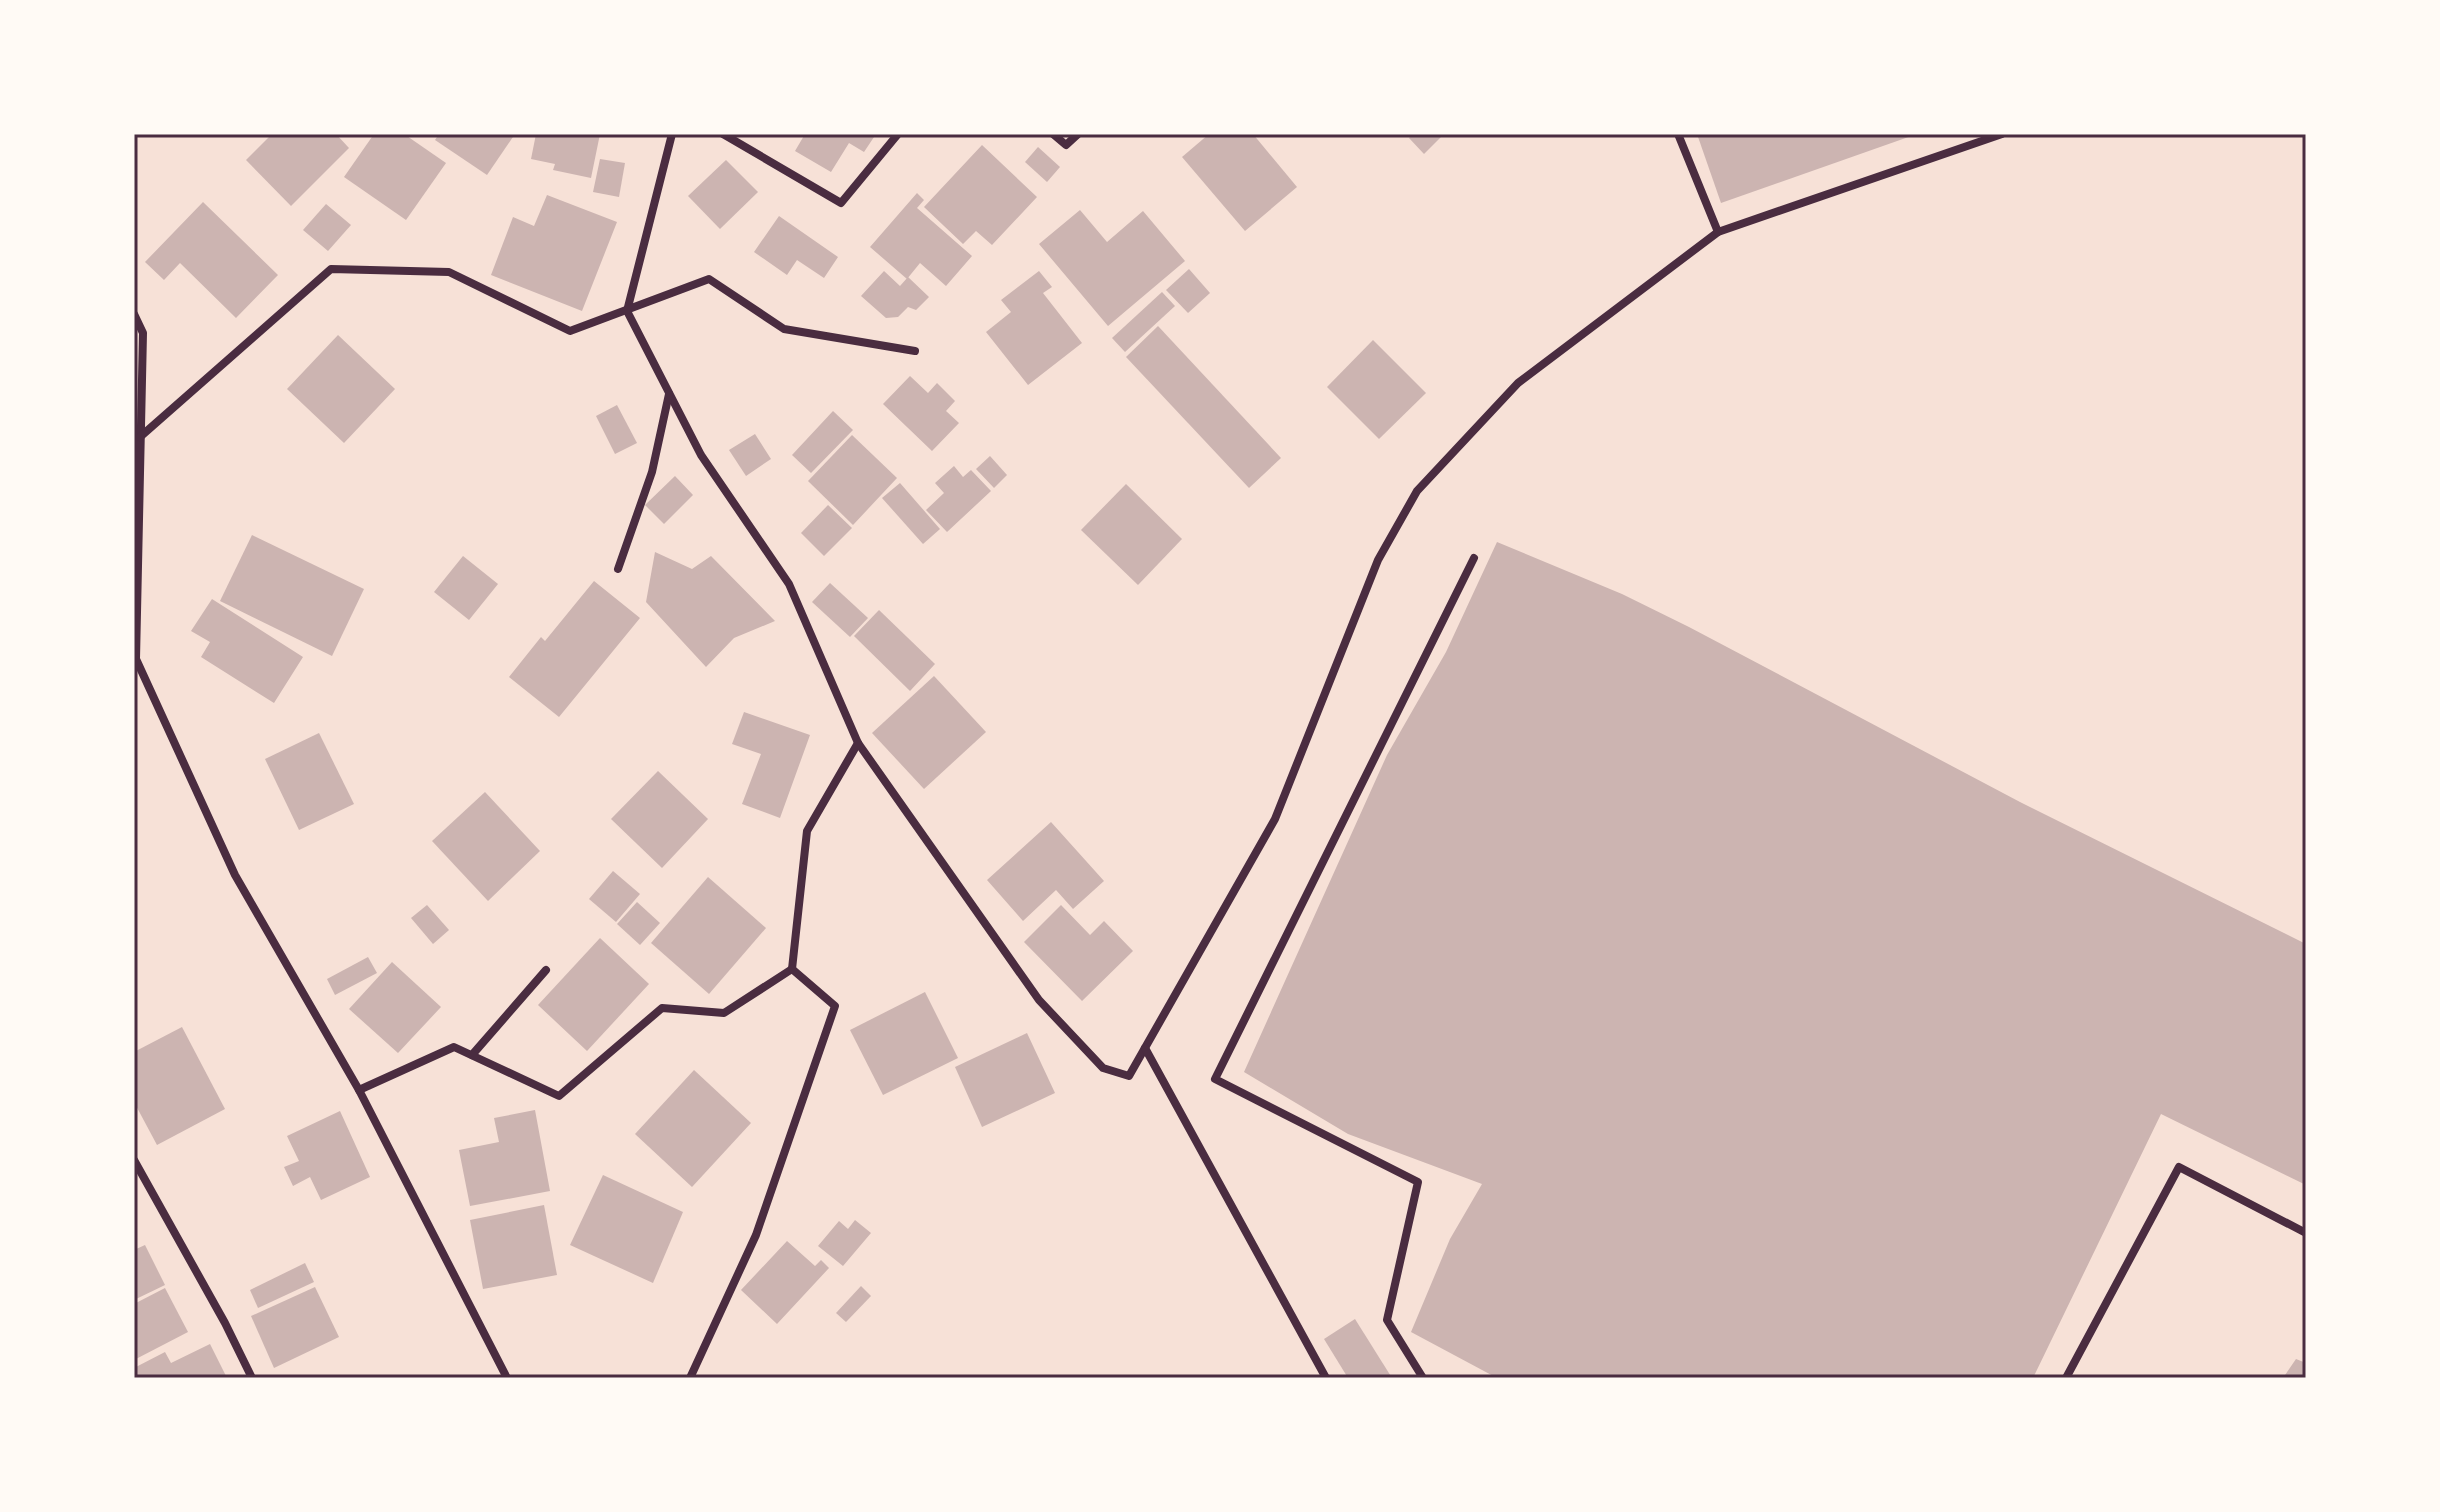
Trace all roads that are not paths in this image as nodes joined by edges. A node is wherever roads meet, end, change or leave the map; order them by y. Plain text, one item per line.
1 (672, 134) edge
2 (723, 134) edge
3 (898, 134) edge
4 (1053, 134) edge
5 (1078, 134) edge
6 (1678, 134) edge
7 (2002, 134) edge
8 (1718, 232) junction
9 (627, 311) junction
10 (134, 314) edge
11 (915, 351) dead end
12 (669, 393) junction
13 (140, 437) junction
14 (137, 482) edge
15 (1474, 558) dead end
16 (618, 569) dead end
17 (858, 743) junction
18 (792, 969) junction
19 (546, 970) dead end
20 (1145, 1048) junction
21 (472, 1055) junction
22 (359, 1090) junction
23 (134, 1160) edge
24 (2306, 1233) edge
25 (252, 1378) edge
26 (507, 1378) edge
27 (690, 1378) edge
28 (1326, 1378) edge
29 (1423, 1378) edge
30 (2066, 1378) edge

1 - 9 street
2 - 3 street
4 - 5 street
6 - 8 street
7 - 8 street
8 - 20 street
9 - 11 street
9 - 12 street
9 - 13 street
10 - 13 street
12 - 16 street
12 - 17 street
13 - 14 street
14 - 22 street
15 - 29 street
17 - 18 street
17 - 20 street
18 - 21 street
18 - 27 street
19 - 21 street
20 - 28 street
21 - 22 street
22 - 26 street
23 - 25 street
24 - 30 street

